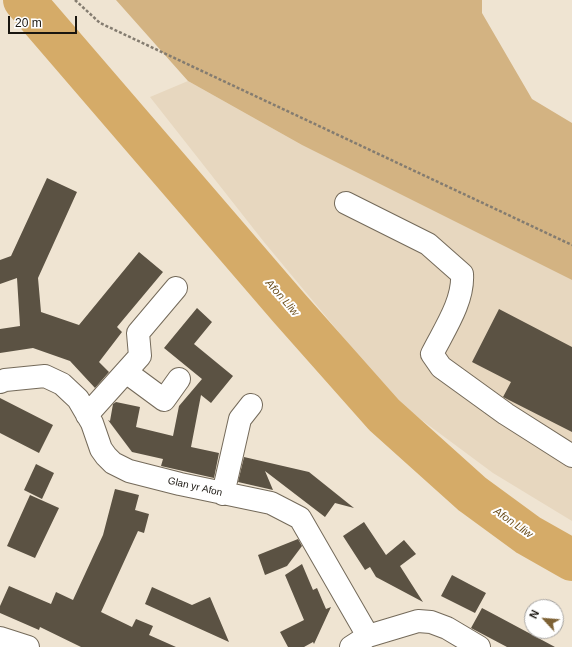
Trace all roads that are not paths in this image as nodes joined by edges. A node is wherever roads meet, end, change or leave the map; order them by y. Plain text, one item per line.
1 (346, 203) dead end
2 (176, 288) dead end
3 (126, 372) junction
4 (179, 379) dead end
5 (0, 382) edge
6 (251, 405) dead end
7 (87, 416) junction
8 (572, 456) edge
9 (224, 494) junction
10 (0, 638) edge
11 (360, 641) edge
12 (28, 647) edge
13 (479, 647) edge

1 - 8 street
2 - 3 street
3 - 4 street
3 - 7 street
5 - 7 street, Glan yr Afon
6 - 9 street
7 - 9 street, Glan yr Afon
9 - 11 street, Glan yr Afon
10 - 12 street
11 - 13 street

